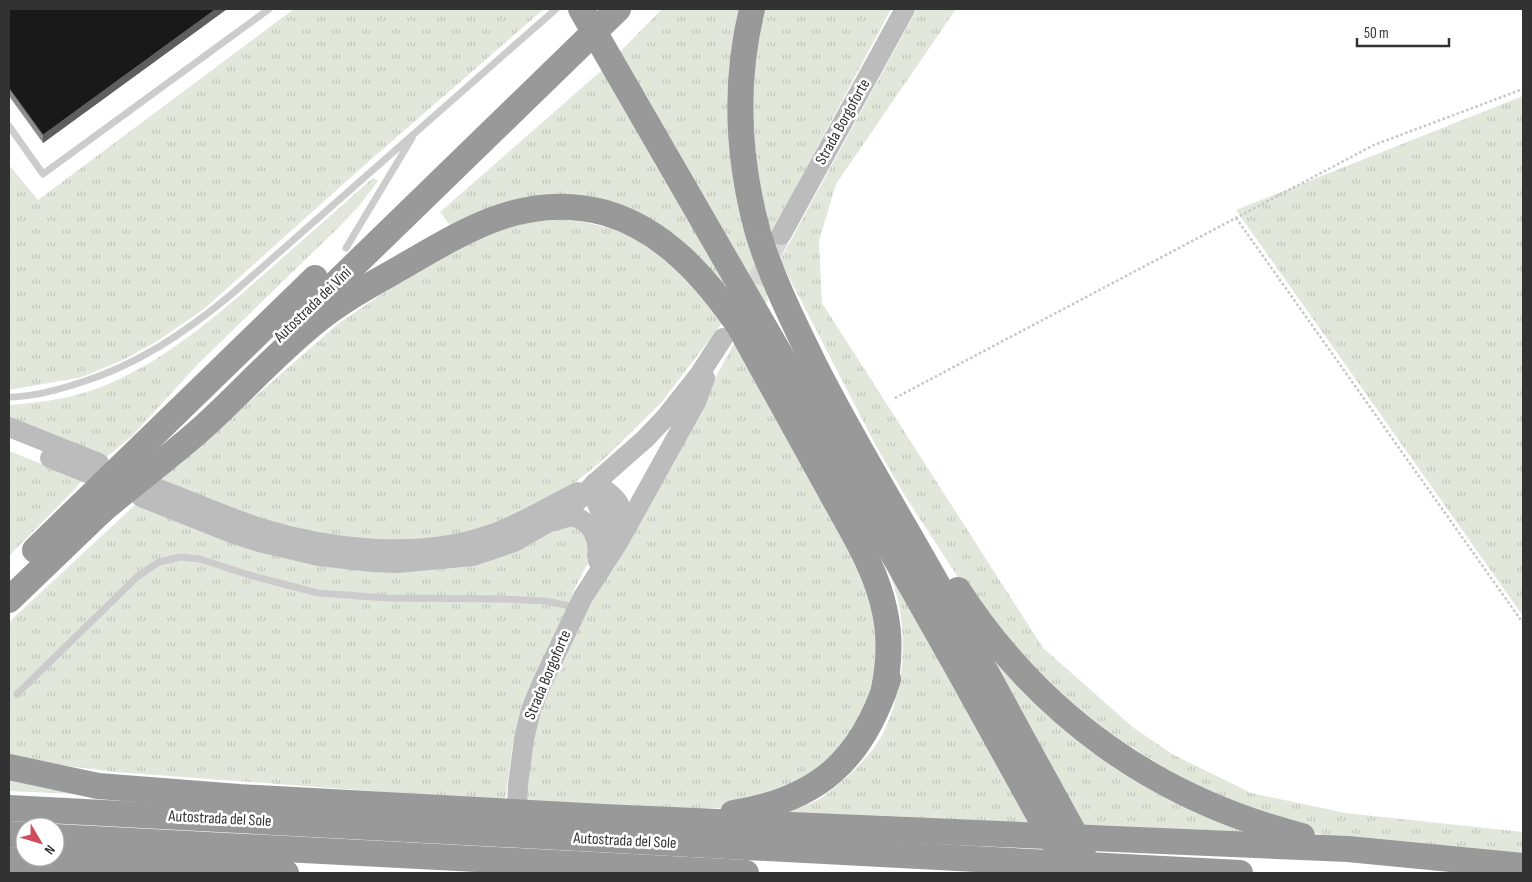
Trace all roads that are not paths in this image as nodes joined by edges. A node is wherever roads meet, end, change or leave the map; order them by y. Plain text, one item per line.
1 (269, 9) edge
2 (556, 9) edge
3 (581, 9) edge
4 (592, 9) edge
5 (618, 9) edge
6 (752, 9) edge
7 (905, 9) edge
8 (9, 126) edge
9 (416, 131) junction
10 (782, 235) tunnel mouth
11 (346, 248) junction
12 (801, 337) junction
13 (723, 338) dead end
14 (780, 354) junction
15 (712, 356) junction
16 (9, 397) edge
17 (9, 427) edge
18 (9, 442) edge
19 (595, 483) junction
20 (99, 513) junction
21 (552, 521) junction
22 (620, 541) junction
23 (9, 575) edge
24 (583, 595) junction
25 (9, 600) edge
26 (17, 694) dead end
27 (883, 694) junction
28 (9, 767) edge
29 (9, 808) edge
30 (603, 817) junction
31 (65, 837) edge
32 (1348, 849) junction
33 (9, 860) edge
34 (1523, 866) edge
35 (209, 870) junction
36 (9, 873) edge
37 (286, 873) edge
38 (513, 873) edge
39 (746, 873) edge
40 (1071, 873) edge
41 (1097, 873) edge
42 (1240, 873) edge

1 - 8 lane
2 - 9 lane
3 - 14 highway
4 - 11 highway, Autostrada dei Vini
5 - 20 highway, Autostrada dei Vini
6 - 12 highway
7 - 10 main road, Strada Borgoforte
9 - 11 lane
9 - 16 lane
11 - 23 highway, Autostrada dei Vini
12 - 32 highway
12 - 41 highway
13 - 15 main road
14 - 27 highway
14 - 40 highway
15 - 19 main road
15 - 22 main road
17 - 18 main road
19 - 21 main road
19 - 21 main road
19 - 22 main road
19 - 24 main road
20 - 25 highway, Autostrada dei Vini
20 - 27 highway
21 - 24 main road
22 - 24 main road
24 - 26 lane
24 - 38 main road, Strada Borgoforte
27 - 30 highway
28 - 30 highway
29 - 42 highway, Autostrada del Sole
30 - 32 highway
31 - 39 highway, Autostrada del Sole
32 - 34 highway
33 - 35 highway
35 - 36 highway
35 - 37 highway

